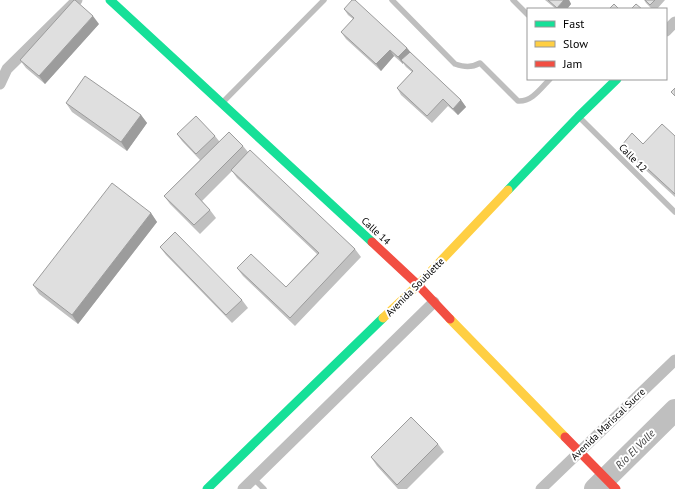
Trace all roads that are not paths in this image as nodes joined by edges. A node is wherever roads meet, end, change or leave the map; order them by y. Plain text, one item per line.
1 (77, 0) edge
2 (110, 0) edge
3 (324, 0) edge
4 (392, 0) edge
5 (513, 0) edge
6 (527, 14) edge
7 (675, 22) edge
8 (667, 30) edge
9 (549, 80) edge
10 (616, 80) edge
11 (0, 84) edge
12 (222, 103) junction
13 (578, 117) junction
14 (675, 212) edge
15 (418, 285) junction
16 (434, 302) junction
17 (675, 360) edge
18 (579, 453) junction
19 (254, 479) junction
20 (207, 489) edge
21 (243, 489) edge
22 (264, 489) edge
23 (541, 489) edge
24 (616, 489) edge

1 - 11 street
2 - 12 street, Calle 14
3 - 12 lane
4 - 9 lane
5 - 6 lane
7 - 8 street
10 - 13 street, Avenida Soublette
12 - 15 street, Calle 14
13 - 14 lane, Calle 12
13 - 15 street, Avenida Soublette
15 - 16 street, Calle 14
15 - 20 street, Avenida Soublette
16 - 18 street, Calle 14
16 - 19 street
17 - 18 street, Avenida Mariscal Sucre
18 - 23 street, Avenida Mariscal Sucre
18 - 24 street, Calle 14
19 - 21 street
19 - 22 lane

